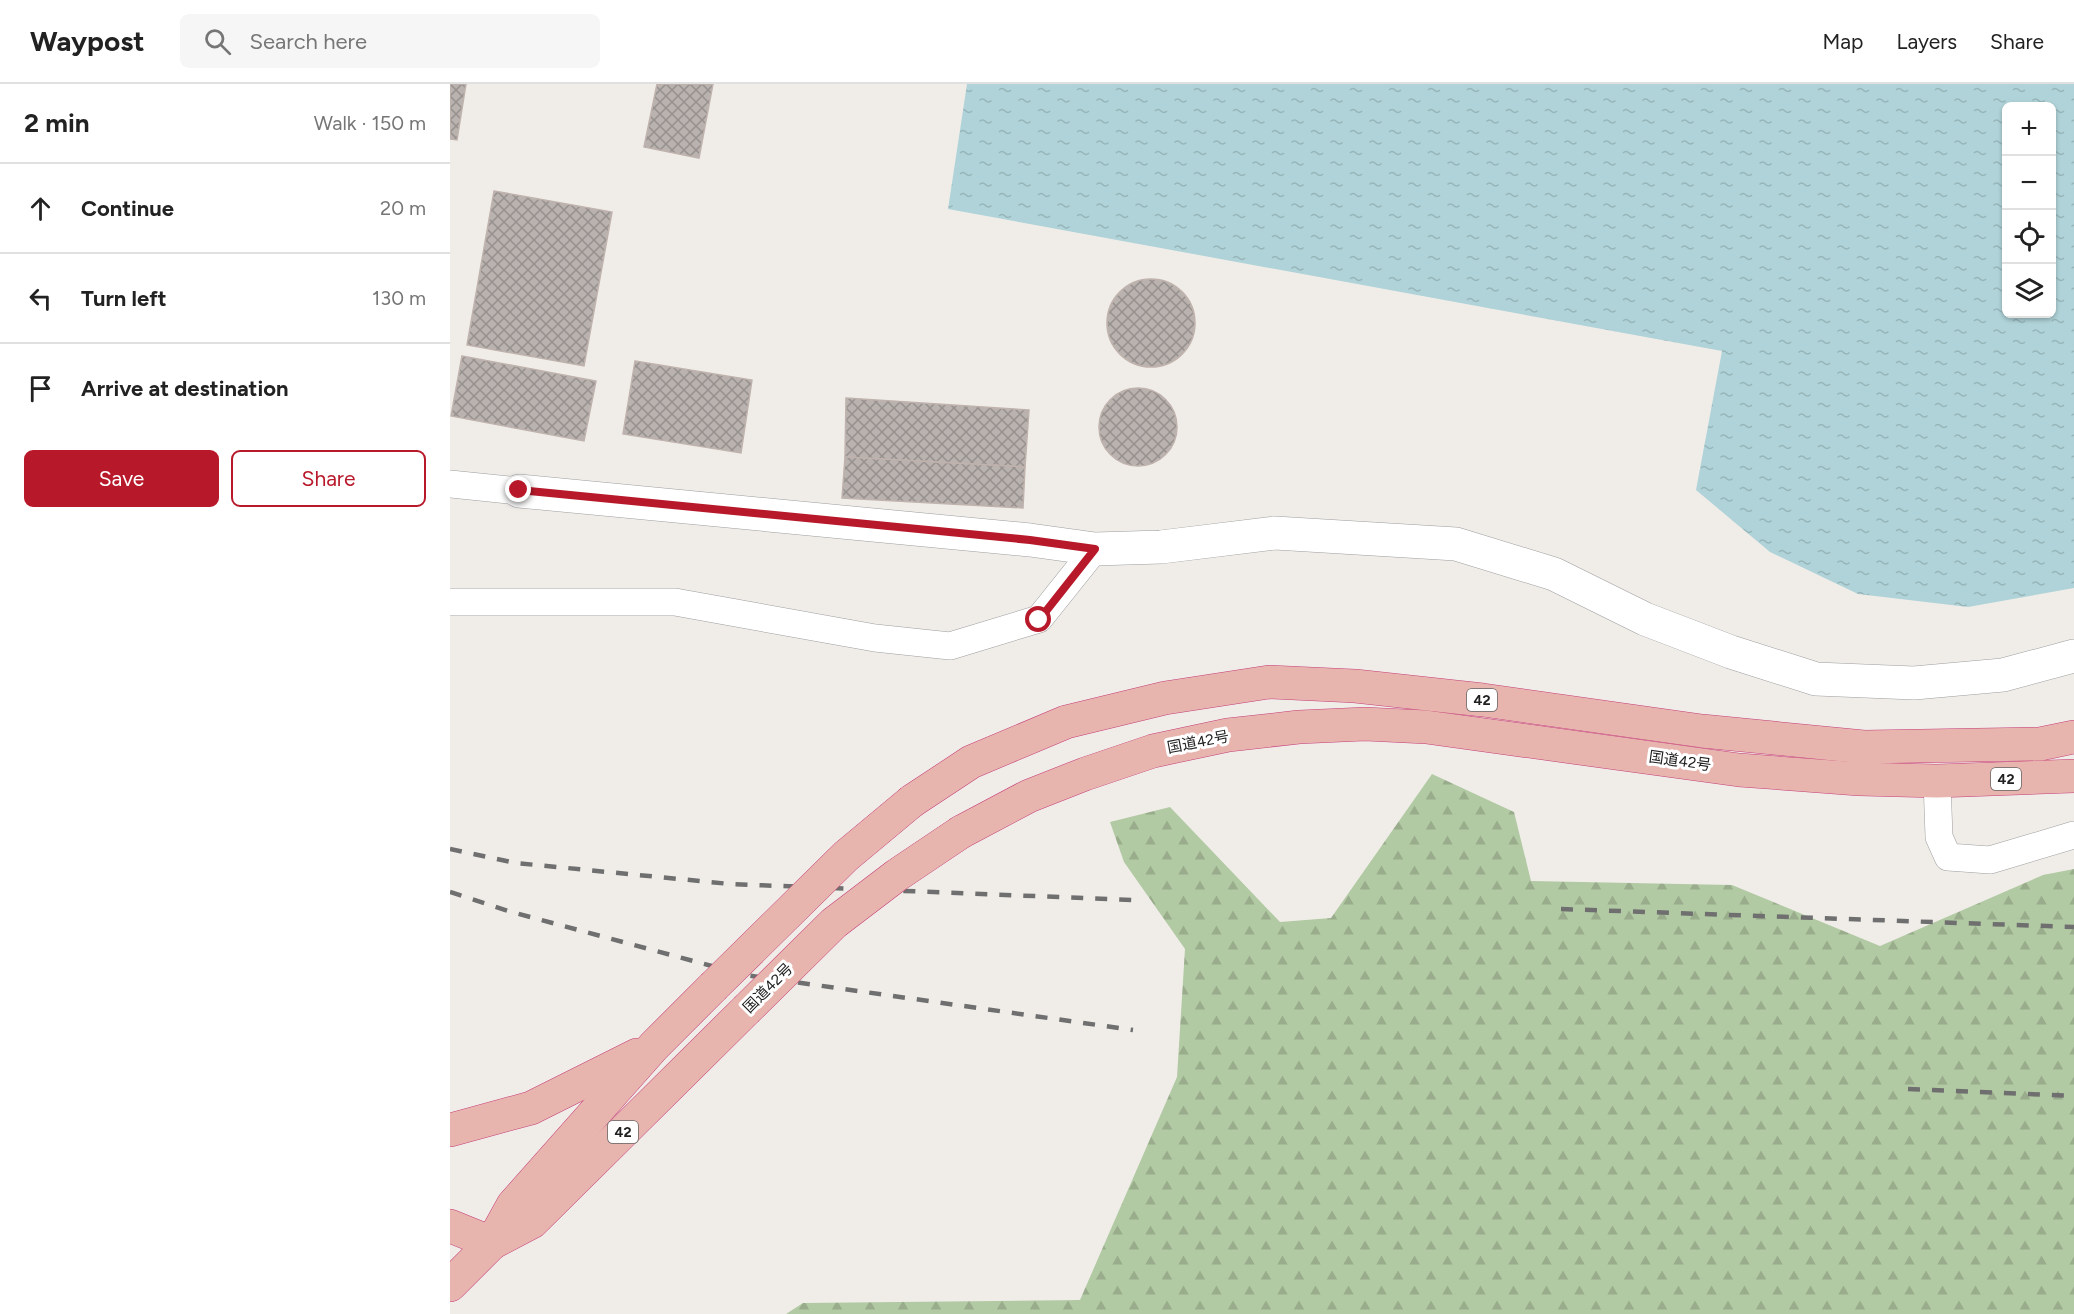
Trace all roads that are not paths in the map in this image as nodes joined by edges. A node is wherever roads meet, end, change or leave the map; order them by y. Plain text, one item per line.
1 (450, 484) edge
2 (519, 490) joint
3 (1095, 549) junction
4 (450, 602) edge
5 (2074, 656) edge
6 (2074, 737) edge
7 (2074, 776) edge
8 (1937, 781) junction
9 (2074, 835) edge
10 (654, 1046) junction
11 (450, 1130) edge
12 (450, 1226) edge
13 (492, 1243) junction
14 (450, 1285) edge

1 - 2 street
2 - 3 street
3 - 4 street
3 - 5 street
6 - 10 highway, 42, bridge
7 - 8 highway, 国道42号 / 42
8 - 9 street
8 - 13 highway, 国道42号 / 42, bridge
10 - 11 highway, 42
10 - 13 highway, 42
12 - 13 highway
13 - 14 highway, 42

